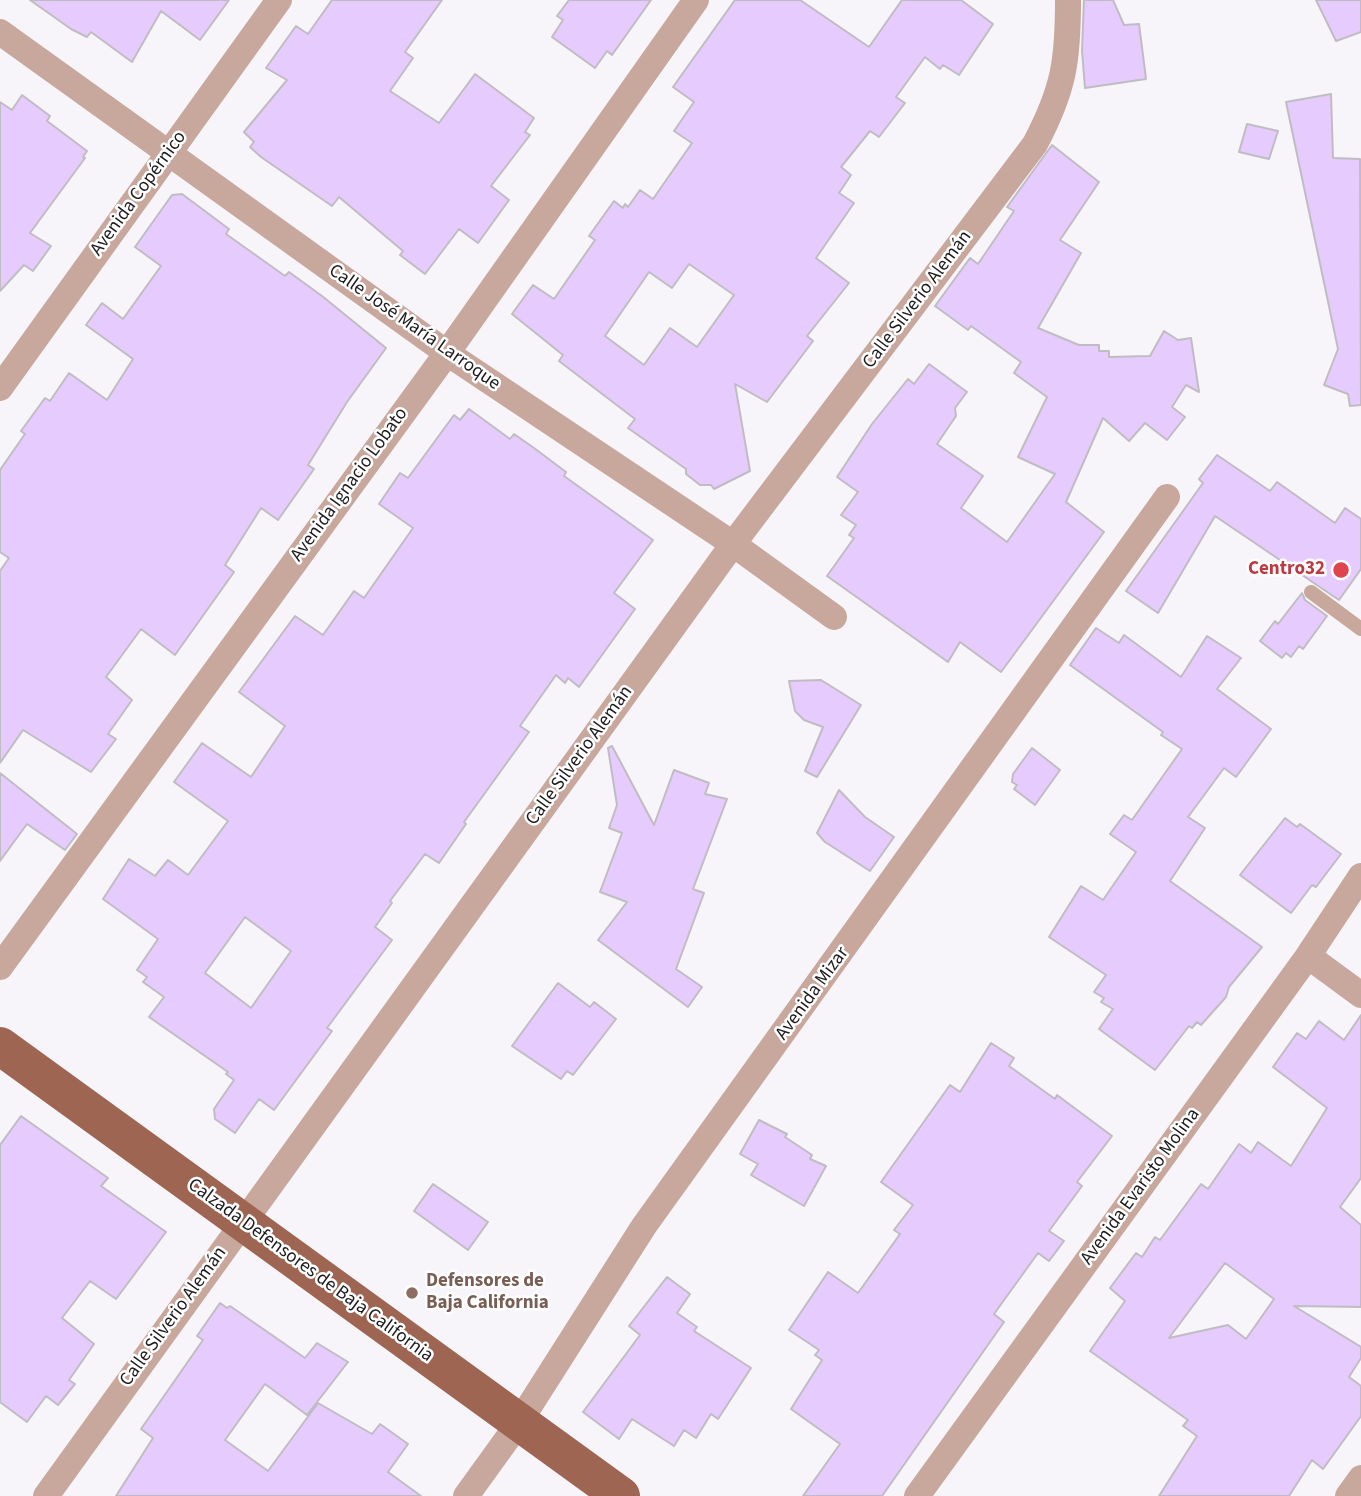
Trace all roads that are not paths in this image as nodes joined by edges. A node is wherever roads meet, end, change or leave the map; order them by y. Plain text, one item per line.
1 (279, 0) edge
2 (696, 0) edge
3 (1068, 0) edge
4 (0, 32) edge
5 (169, 153) junction
6 (447, 353) junction
7 (0, 387) edge
8 (1167, 498) dead end
9 (733, 544) junction
10 (1311, 592) dead end
11 (834, 617) dead end
12 (1361, 629) edge
13 (1361, 876) edge
14 (1308, 956) junction
15 (0, 967) edge
16 (1361, 995) edge
17 (0, 1046) edge
18 (243, 1221) junction
19 (518, 1424) junction
20 (1361, 1478) edge
21 (46, 1496) edge
22 (466, 1496) edge
23 (621, 1496) edge
24 (918, 1496) edge
25 (1349, 1496) edge

1 - 5 street, Avenida Copérnico
2 - 6 street, Avenida Ignacio Lobato
3 - 9 street, Calle Silverio Alemán
4 - 5 street, Calle José María Larroque
5 - 6 street, Calle José María Larroque
5 - 7 street, Avenida Copérnico
6 - 9 street, Calle José María Larroque
6 - 15 street, Avenida Ignacio Lobato
8 - 19 street, Avenida Mizar
9 - 11 street, Calle José María Larroque
9 - 18 street, Calle Silverio Alemán
10 - 12 lane
13 - 14 street, Avenida Evaristo Molina
14 - 16 street
14 - 24 street, Avenida Evaristo Molina
17 - 18 main road, Calzada Defensores de Baja California
18 - 19 main road, Calzada Defensores de Baja California
18 - 21 street, Calle Silverio Alemán
19 - 22 street, Avenida Mizar
19 - 23 main road, Calzada Defensores de Baja California
20 - 25 street

